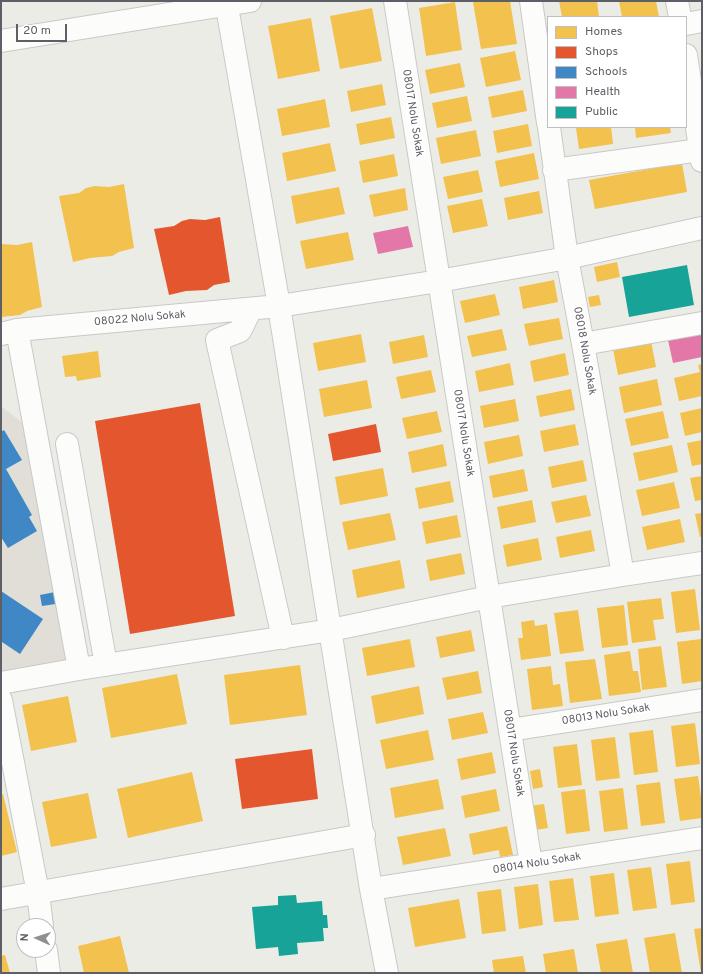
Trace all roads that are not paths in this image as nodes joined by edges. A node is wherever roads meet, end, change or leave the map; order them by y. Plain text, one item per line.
1 (250, 1) edge
2 (394, 1) edge
3 (531, 1) edge
4 (677, 1) edge
5 (226, 3) edge
6 (680, 16) edge
7 (702, 21) edge
8 (687, 24) edge
9 (1, 41) edge
10 (687, 58) edge
11 (697, 90) edge
12 (547, 116) edge
13 (549, 128) edge
14 (701, 155) edge
15 (554, 170) junction
16 (702, 228) edge
17 (566, 258) junction
18 (439, 281) junction
19 (279, 306) junction
20 (251, 309) junction
21 (702, 323) edge
22 (9, 332) edge
23 (583, 344) junction
24 (67, 444) dead end
25 (702, 563) edge
26 (623, 574) junction
27 (489, 597) junction
28 (331, 630) junction
29 (284, 638) junction
30 (106, 665) junction
31 (79, 669) junction
32 (1, 683) edge
33 (1, 689) edge
34 (1, 700) edge
35 (702, 700) edge
36 (510, 730) junction
37 (364, 835) junction
38 (702, 838) edge
39 (531, 864) junction
40 (371, 889) junction
41 (38, 893) junction
42 (1, 899) edge
43 (41, 918) edge
44 (47, 958) edge
45 (49, 973) edge
46 (387, 973) edge

1 - 5 street
2 - 18 street, 08017 Nolu Sokak
3 - 12 street
4 - 6 street
5 - 9 street
5 - 19 street
7 - 8 street
10 - 11 street
11 - 14 street
13 - 15 street, 08018 Nolu Sokak
14 - 15 street
15 - 17 street, 08018 Nolu Sokak
16 - 17 street, 08022 Nolu Sokak
17 - 18 street, 08022 Nolu Sokak
17 - 23 street, 08018 Nolu Sokak
18 - 19 street, 08022 Nolu Sokak
18 - 27 street, 08017 Nolu Sokak
19 - 20 street, 08022 Nolu Sokak
19 - 28 street
20 - 22 street, 08022 Nolu Sokak
20 - 29 street
21 - 23 street
22 - 31 street
23 - 26 street, 08018 Nolu Sokak
24 - 30 street
25 - 26 street
26 - 27 street
27 - 28 street
27 - 36 street, 08017 Nolu Sokak
28 - 29 street
28 - 37 street
29 - 30 street
30 - 31 street
31 - 32 street
32 - 33 street
34 - 41 street
35 - 36 street, 08013 Nolu Sokak
36 - 39 street, 08017 Nolu Sokak
37 - 40 street
37 - 41 street
38 - 39 street, 08014 Nolu Sokak
39 - 40 street, 08014 Nolu Sokak
40 - 46 street
41 - 42 street
41 - 43 street
44 - 45 street

